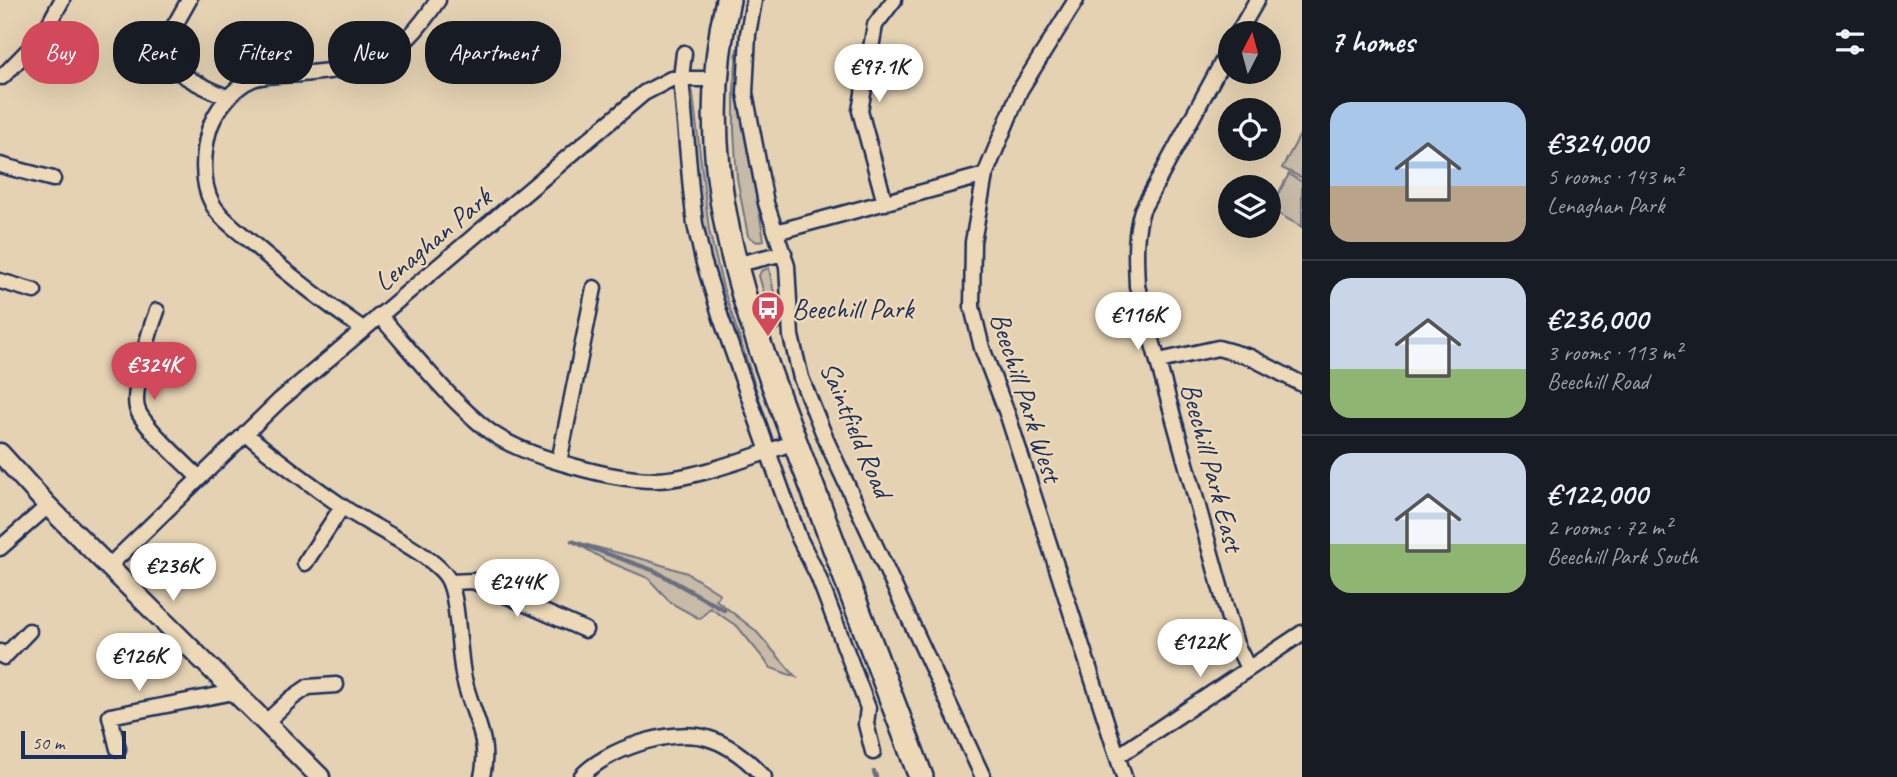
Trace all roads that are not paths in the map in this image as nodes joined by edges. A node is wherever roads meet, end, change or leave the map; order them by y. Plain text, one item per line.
1 (62, 0) edge
2 (189, 0) edge
3 (438, 0) edge
4 (729, 0) edge
5 (754, 0) edge
6 (894, 0) edge
7 (1076, 0) edge
8 (1256, 0) edge
9 (51, 21) edge
10 (1245, 21) edge
11 (684, 53) dead end
12 (21, 59) edge
13 (1218, 70) edge
14 (681, 78) junction
15 (717, 79) junction
16 (1, 80) edge
17 (228, 98) junction
18 (0, 165) edge
19 (985, 175) junction
20 (53, 180) dead end
21 (885, 202) junction
22 (776, 232) junction
23 (783, 253) junction
24 (734, 265) junction
25 (0, 281) edge
26 (594, 288) dead end
27 (34, 291) dead end
28 (157, 311) dead end
29 (379, 315) junction
30 (363, 329) junction
31 (1159, 361) junction
32 (1302, 384) edge
33 (245, 433) junction
34 (795, 442) junction
35 (768, 451) junction
36 (0, 453) edge
37 (559, 463) junction
38 (199, 478) junction
39 (48, 506) junction
40 (342, 507) junction
41 (0, 546) edge
42 (305, 563) dead end
43 (110, 565) junction
44 (450, 582) junction
45 (585, 630) dead end
46 (29, 631) dead end
47 (1302, 633) edge
48 (0, 652) edge
49 (1248, 668) junction
50 (336, 685) dead end
51 (234, 692) junction
52 (265, 723) junction
53 (118, 749) dead end
54 (873, 752) dead end
55 (1118, 756) junction
56 (320, 777) edge
57 (482, 777) edge
58 (581, 777) edge
59 (764, 777) edge
60 (921, 777) edge
61 (983, 777) edge
62 (1124, 777) edge

1 - 9 street
2 - 17 street
3 - 17 street
4 - 15 highway
5 - 22 street, Saintfield Road
6 - 21 street
7 - 19 street, Beechill Park West
8 - 10 street
11 - 14 street
12 - 16 street
13 - 31 street, Beechill Park East
14 - 15 street, Lenaghan Park
14 - 29 street, Lenaghan Park
14 - 35 street
15 - 24 highway
17 - 30 street
18 - 20 street
19 - 21 street
19 - 55 street, Beechill Park West
21 - 22 street
22 - 23 street, Saintfield Road
23 - 24 street
23 - 61 street, Saintfield Road
24 - 34 highway
25 - 27 street
26 - 37 street
28 - 38 street
29 - 30 street, Lenaghan Park
29 - 37 street
30 - 33 street, Lenaghan Park
31 - 32 street
31 - 49 street, Beechill Park East
33 - 38 street, Lenaghan Park
33 - 40 street
34 - 35 street
34 - 60 highway
35 - 37 street
35 - 54 street
36 - 39 street
38 - 43 street, Lenaghan Park
39 - 41 street
39 - 43 street
40 - 42 street
40 - 44 street
43 - 51 street
44 - 45 street
44 - 57 street
46 - 48 street
47 - 49 street
49 - 55 street
50 - 52 street
51 - 52 street
51 - 53 street
52 - 56 street
55 - 62 street, Beechill Park West
58 - 59 street

